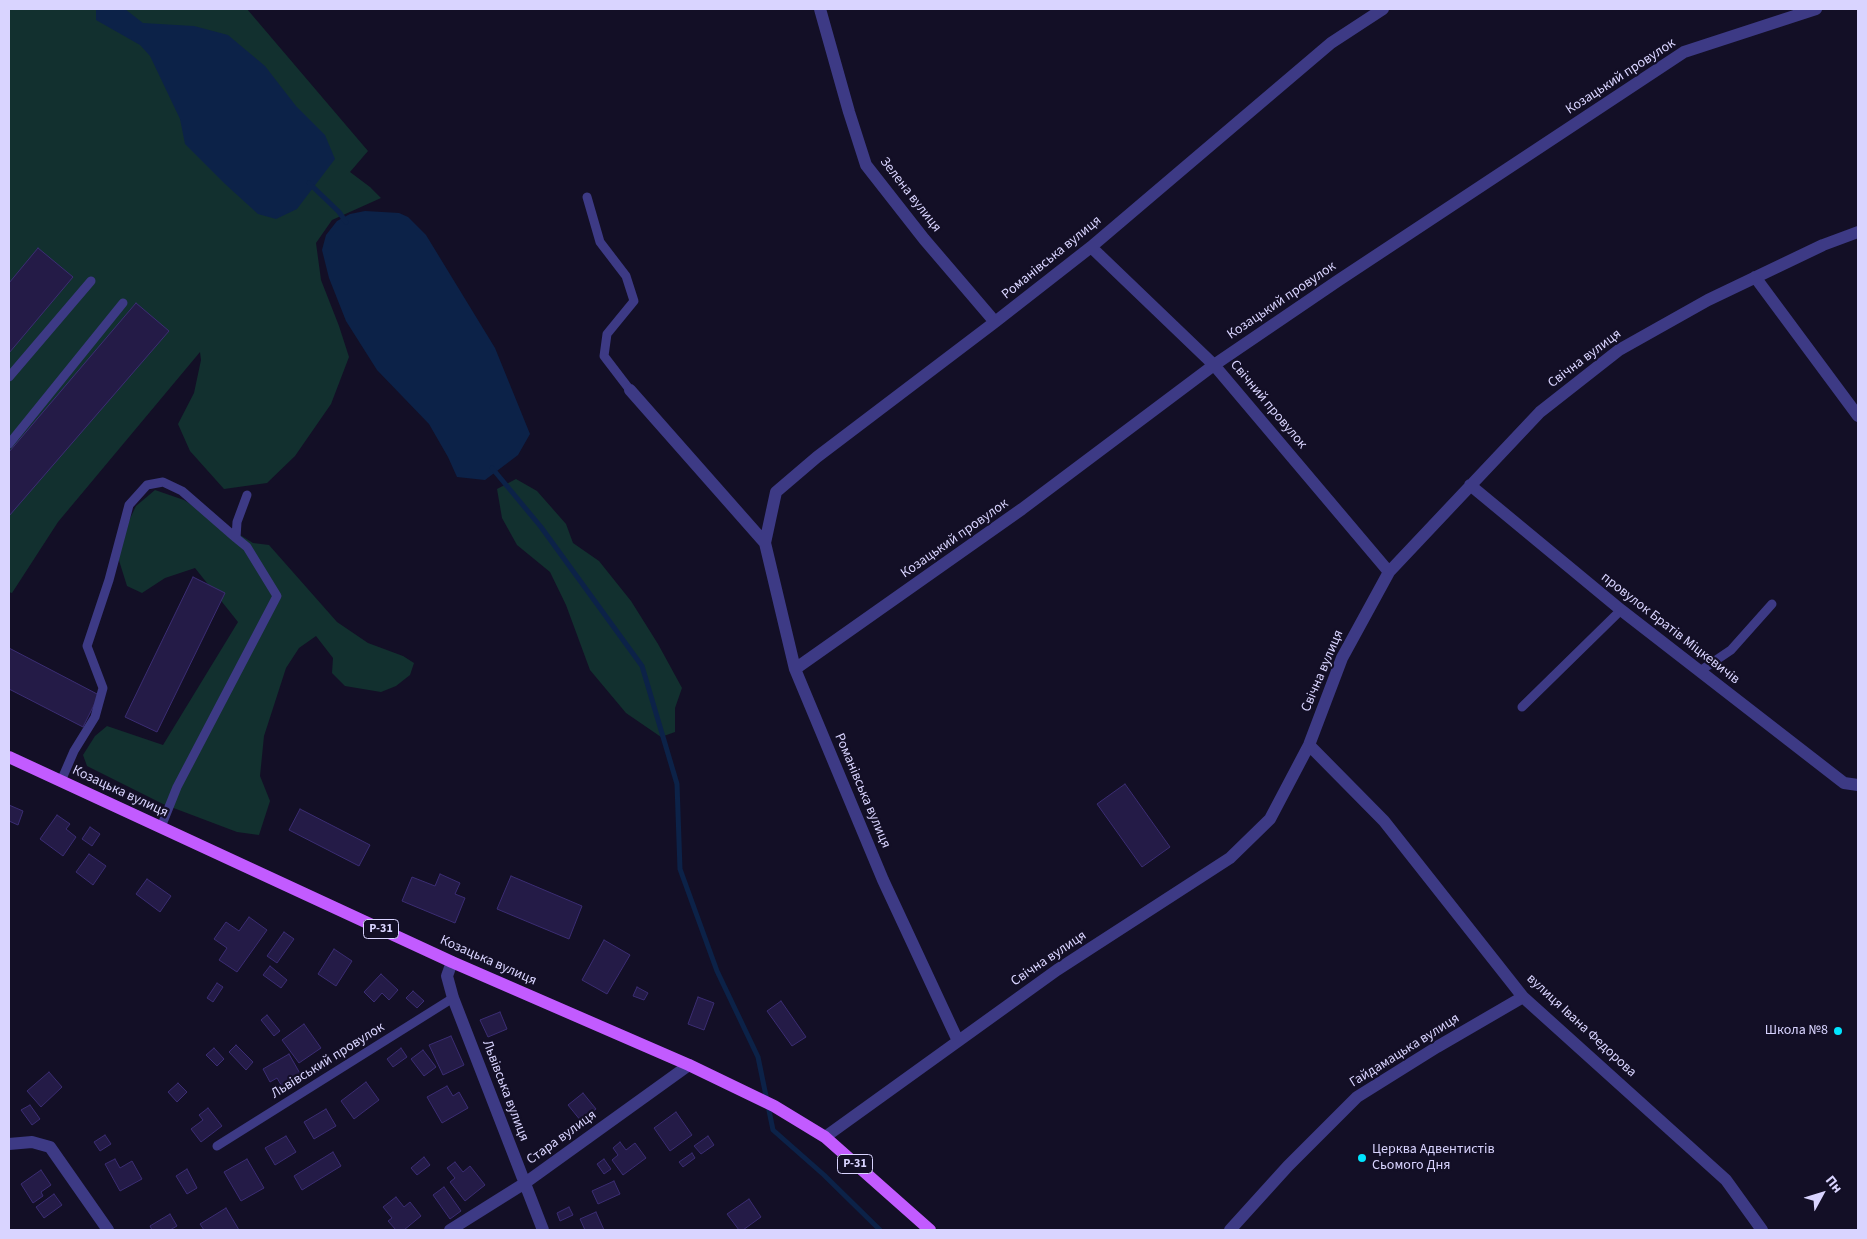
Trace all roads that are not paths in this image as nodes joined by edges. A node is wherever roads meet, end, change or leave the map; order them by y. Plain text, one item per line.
1 (820, 9) edge
2 (1382, 9) edge
3 (1816, 9) edge
4 (588, 197) dead end
5 (1858, 232) edge
6 (1091, 247) junction
7 (1755, 277) junction
8 (91, 281) dead end
9 (123, 303) dead end
10 (995, 322) junction
11 (1214, 365) junction
12 (9, 377) edge
13 (630, 390) joint
14 (1858, 416) edge
15 (9, 444) edge
16 (1470, 486) junction
17 (247, 495) dead end
18 (236, 538) junction
19 (765, 543) junction
20 (1389, 572) junction
21 (1772, 604) dead end
22 (1621, 610) junction
23 (795, 670) junction
24 (1700, 671) junction
25 (1522, 707) dead end
26 (1310, 745) junction
27 (9, 757) edge
28 (61, 781) junction
29 (1858, 786) edge
30 (161, 827) junction
31 (452, 962) junction
32 (1523, 997) junction
33 (453, 998) junction
34 (958, 1041) junction
35 (689, 1065) junction
36 (825, 1137) junction
37 (9, 1144) edge
38 (218, 1146) dead end
39 (525, 1183) junction
40 (108, 1230) edge
41 (450, 1230) edge
42 (543, 1230) edge
43 (930, 1230) edge
44 (1230, 1230) edge
45 (1762, 1230) edge

1 - 10 street, Зелена вулиця
2 - 6 street, Романівська вулиця
3 - 11 street, Козацький провулок
4 - 13 lane
5 - 7 street, Свічна вулиця
6 - 10 street, Романівська вулиця
6 - 11 street, Свічний провулок
7 - 14 street
7 - 16 street, Свічна вулиця
8 - 12 lane
9 - 15 lane
10 - 19 street, Романівська вулиця
11 - 20 street, Свічний провулок
11 - 23 street, Козацький провулок
13 - 19 street, Романівська вулиця
16 - 20 street, Свічна вулиця
16 - 22 street, провулок Братів Міцкевичів
17 - 18 lane
18 - 28 lane
18 - 30 lane
19 - 23 street, Романівська вулиця
20 - 26 street, Свічна вулиця
21 - 24 lane
22 - 24 street, провулок Братів Міцкевичів
22 - 25 lane
23 - 34 street, Романівська вулиця
24 - 29 street, провулок Братів Міцкевичів
26 - 32 street, вулиця Івана Федорова
26 - 34 street, Свічна вулиця
27 - 28 main road, Козацька вулиця / Р-31
28 - 30 main road, Козацька вулиця / Р-31
30 - 31 main road, Козацька вулиця / Р-31
31 - 33 street, Львівська вулиця
31 - 35 main road, Козацька вулиця / Р-31
32 - 44 street, Гайдамацька вулиця
32 - 45 street, вулиця Івана Федорова
33 - 38 lane, Львівський провулок
33 - 39 street, Львівська вулиця
34 - 36 street, Свічна вулиця
35 - 36 main road, Козацька вулиця / Р-31
35 - 39 street, Стара вулиця
36 - 43 main road, Козацька вулиця / Р-31
37 - 40 street
39 - 41 street, Стара вулиця
39 - 42 street, Львівська вулиця

